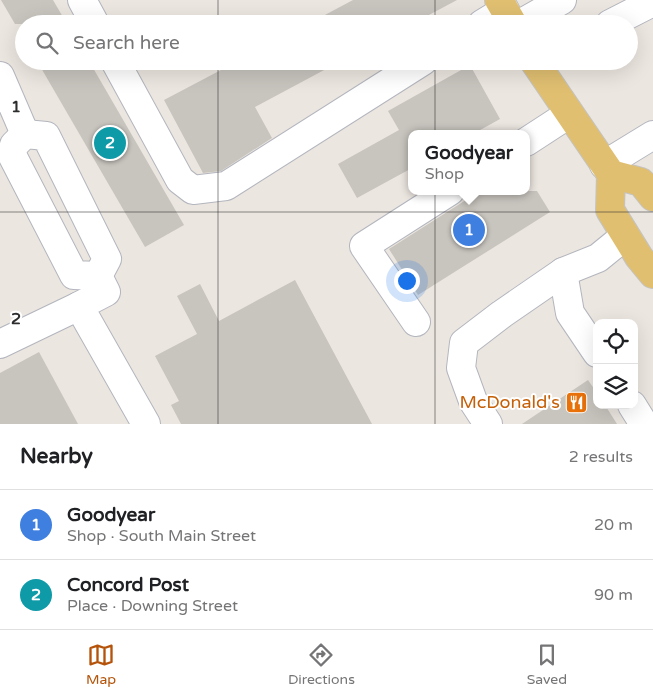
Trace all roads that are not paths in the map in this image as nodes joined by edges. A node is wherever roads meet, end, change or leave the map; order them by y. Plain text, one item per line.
1 (82, 0) edge
2 (562, 0) edge
3 (653, 2) edge
4 (509, 14) edge
5 (90, 15) edge
6 (632, 15) edge
7 (653, 19) edge
8 (638, 27) edge
9 (121, 70) edge
10 (409, 70) edge
11 (543, 70) edge
12 (0, 76) edge
13 (570, 114) junction
14 (25, 134) junction
15 (653, 135) edge
16 (530, 139) edge
17 (607, 169) junction
18 (444, 195) edge
19 (653, 197) edge
20 (639, 256) edge
21 (563, 272) junction
22 (98, 276) junction
23 (653, 293) edge
24 (79, 306) junction
25 (416, 322) dead end
26 (488, 324) junction
27 (0, 344) edge
28 (593, 347) edge
29 (146, 424) edge
30 (488, 424) edge
31 (504, 424) edge

1 - 5 street
2 - 4 street
3 - 6 street
7 - 8 street
9 - 10 street
11 - 13 main road
12 - 14 street
13 - 16 street
13 - 17 main road
14 - 22 street
14 - 22 street
15 - 17 street
17 - 19 main road
17 - 20 main road
18 - 25 street
20 - 21 street
20 - 23 main road
21 - 26 street
21 - 28 street
22 - 24 street
24 - 27 street
24 - 29 street
26 - 30 street
26 - 31 street

